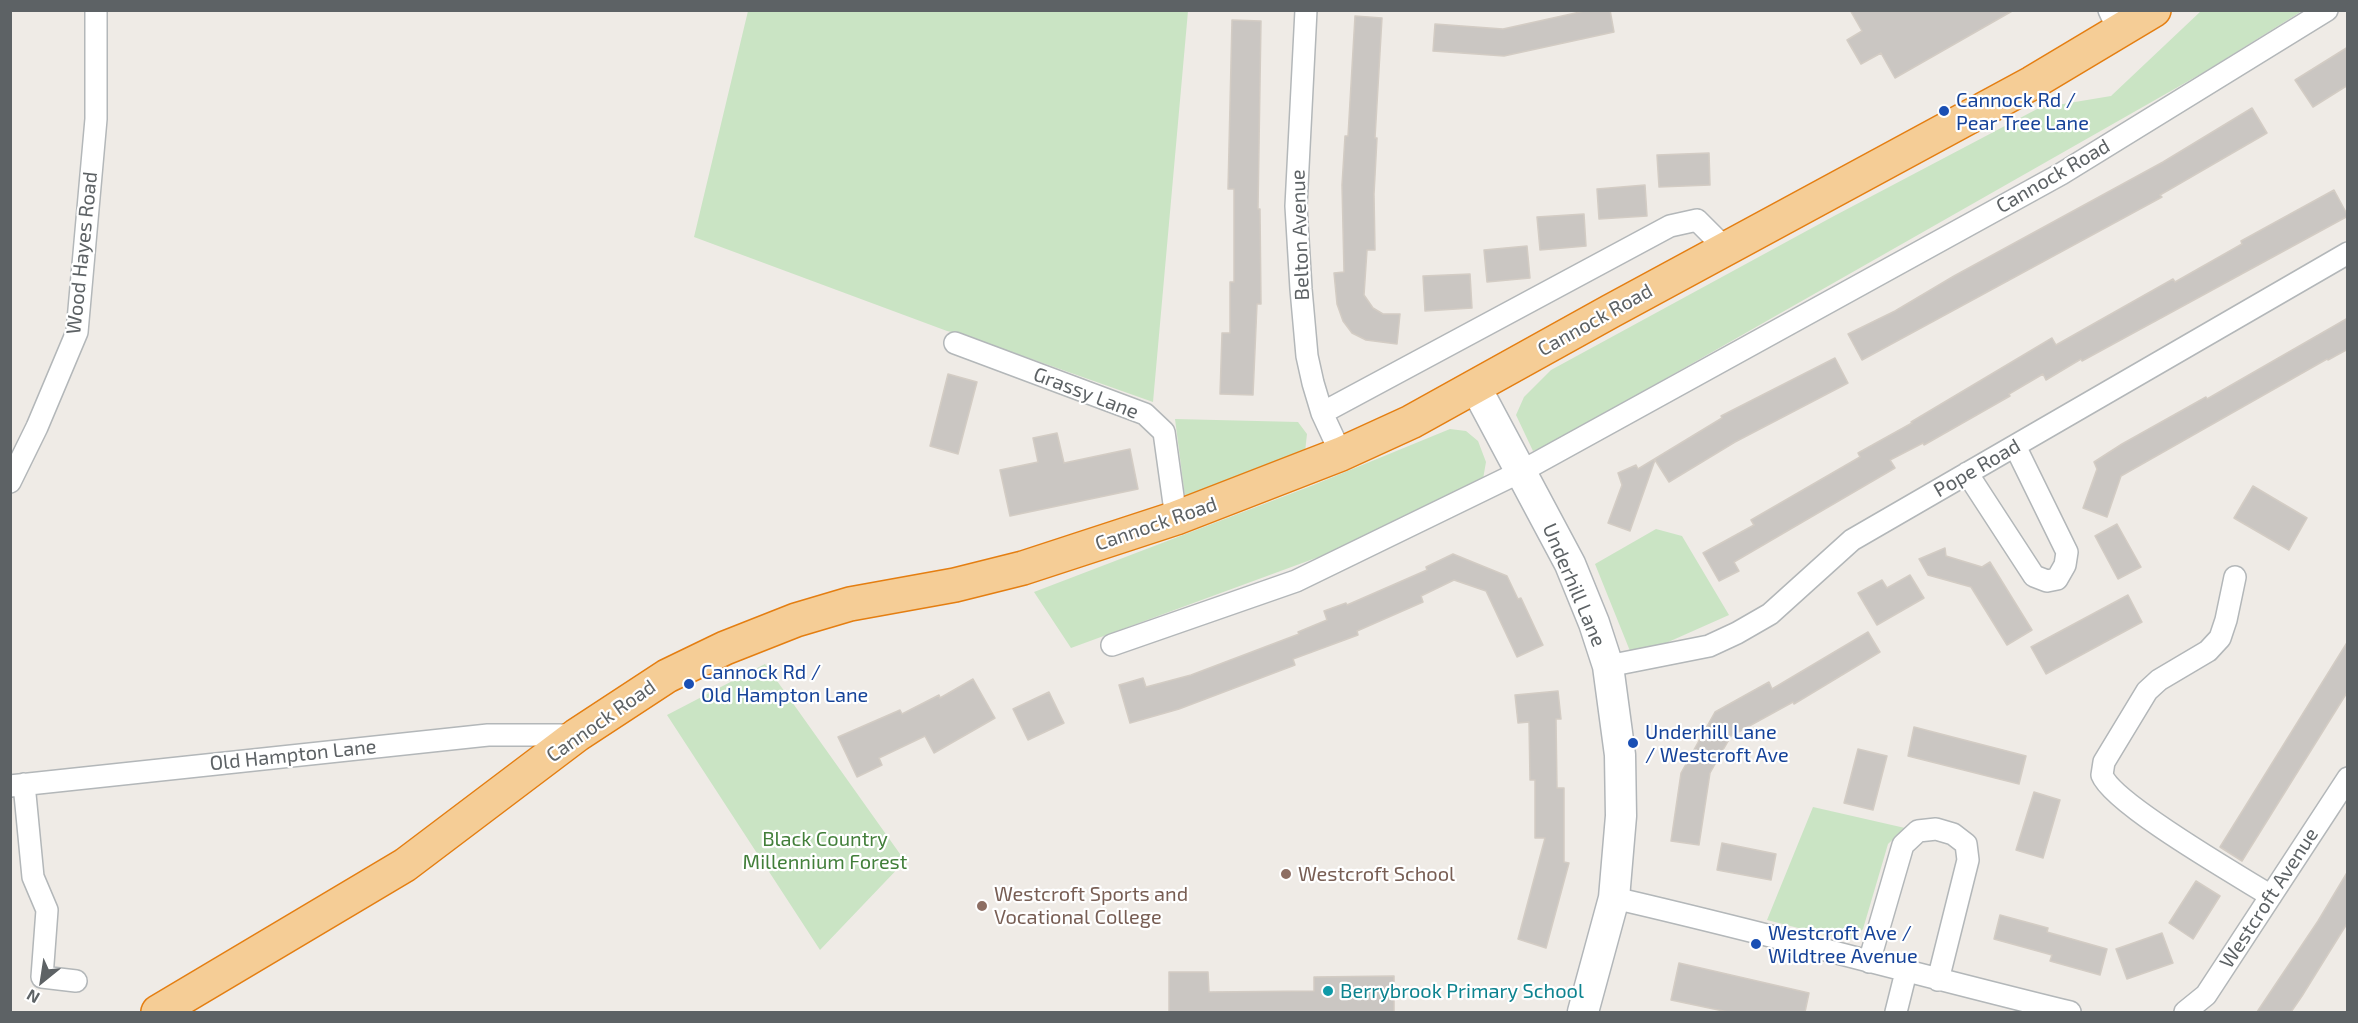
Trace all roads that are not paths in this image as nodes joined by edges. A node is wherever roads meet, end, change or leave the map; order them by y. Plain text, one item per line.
1 (96, 10) edge
2 (1306, 10) edge
3 (2154, 10) edge
4 (2327, 10) edge
5 (2114, 21) edge
6 (1726, 249) junction
7 (2348, 253) edge
8 (955, 343) dead end
9 (1475, 386) junction
10 (1322, 413) junction
11 (2015, 446) junction
12 (1341, 454) junction
13 (1522, 471) junction
14 (1967, 473) junction
15 (10, 482) edge
16 (1176, 518) junction
17 (2235, 577) dead end
18 (1112, 645) dead end
19 (1608, 666) junction
20 (577, 735) junction
21 (2348, 778) edge
22 (17, 785) edge
23 (2271, 896) junction
24 (1614, 897) junction
25 (1869, 962) junction
26 (1906, 972) junction
27 (1938, 980) junction
28 (76, 981) dead end
29 (158, 1012) edge
30 (1583, 1012) edge
31 (1896, 1012) edge
32 (2070, 1012) edge
33 (2185, 1012) edge

1 - 15 street, Wood Hayes Road
2 - 10 street, Belton Avenue
3 - 5 highway, Cannock Road
4 - 13 street, Cannock Road
5 - 6 highway, Cannock Road
6 - 9 highway, Cannock Road
6 - 10 street
7 - 11 street, Pope Road
8 - 16 street, Grassy Lane
9 - 12 highway, Cannock Road
9 - 13 street, Underhill Lane
10 - 12 street, Belton Avenue
11 - 14 street, Pope Road
11 - 14 street
12 - 16 highway, Cannock Road
13 - 18 street, Cannock Road
13 - 19 street, Underhill Lane
14 - 19 street, Pope Road
16 - 20 highway, Cannock Road
17 - 23 street
19 - 24 street, Underhill Lane
20 - 22 street, Old Hampton Lane
20 - 29 highway, Cannock Road
21 - 23 street, Westcroft Avenue
22 - 28 street
23 - 33 street, Westcroft Avenue
24 - 25 street
24 - 30 street, Underhill Lane
25 - 26 street
25 - 27 street
26 - 27 street
26 - 31 street
27 - 32 street

